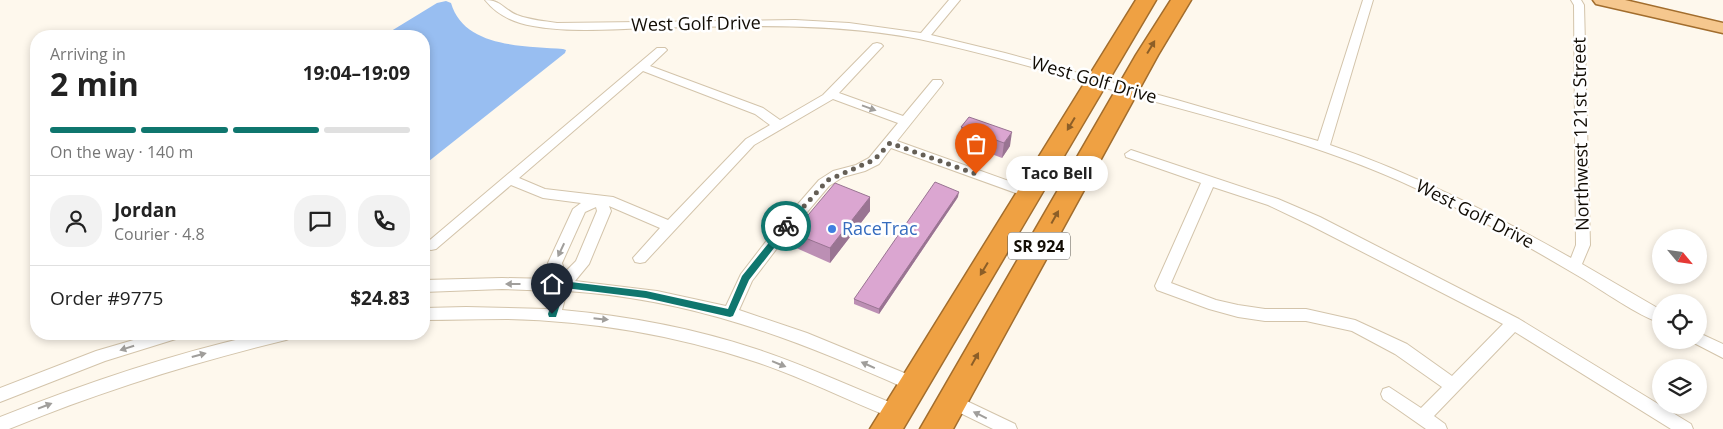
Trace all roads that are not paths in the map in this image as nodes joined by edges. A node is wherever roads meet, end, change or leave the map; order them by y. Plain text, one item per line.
1 (490, 0) edge
2 (955, 0) edge
3 (1146, 0) edge
4 (1180, 0) edge
5 (1368, 0) edge
6 (1576, 0) edge
7 (1602, 0) edge
8 (1658, 0) edge
9 (1723, 15) edge
10 (1723, 28) edge
11 (924, 36) junction
12 (877, 46) dead end
13 (662, 50) dead end
14 (642, 67) junction
15 (1096, 82) junction
16 (937, 83) dead end
17 (1127, 90) junction
18 (831, 94) junction
19 (907, 122) junction
20 (779, 125) junction
21 (890, 143) junction
22 (1323, 147) junction
23 (1131, 154) dead end
24 (510, 179) junction
25 (1209, 180) junction
26 (1029, 194) junction
27 (599, 200) junction
28 (574, 222) junction
29 (600, 223) junction
30 (670, 226) junction
31 (431, 245) dead end
32 (640, 258) dead end
33 (1574, 267) junction
34 (562, 285) junction
35 (430, 286) edge
36 (1652, 312) edge
37 (730, 313) junction
38 (430, 314) edge
39 (552, 314) junction
40 (1514, 323) junction
41 (154, 340) edge
42 (259, 340) edge
43 (1707, 343) edge
44 (1723, 352) edge
45 (913, 384) junction
46 (1452, 385) junction
47 (1389, 394) dead end
48 (0, 395) edge
49 (952, 401) junction
50 (1423, 417) junction
51 (891, 421) edge
52 (0, 425) edge
53 (936, 429) edge
54 (1009, 429) edge
55 (1439, 429) edge
56 (1685, 429) edge

1 - 11 street, West Golf Drive
2 - 11 street
3 - 15 highway, SR 924
17 -> 4 highway, SR 924
5 - 22 street
6 - 33 street, Northwest 121st Street
7 - 10 main road
8 - 9 main road
11 - 15 street, West Golf Drive
12 - 18 street
13 - 14 street
14 - 20 street
14 - 24 street
15 - 17 street, West Golf Drive
15 -> 26 highway, SR 924
16 - 19 street
17 - 22 street, West Golf Drive
49 -> 17 highway, SR 924
18 -> 19 street
18 - 20 street
19 - 21 street
20 - 30 street
21 - 26 street
21 - 37 street
22 - 33 street, West Golf Drive
23 - 25 street
24 - 27 street
24 - 31 street
25 - 40 street
25 - 46 street
26 -> 45 highway, SR 924
27 - 28 street
27 - 29 street
27 - 30 street
28 - 29 street
28 -> 34 street
29 - 34 street
30 - 32 street
33 - 36 street, West Golf Drive
34 -> 35 street
34 - 37 street
34 - 39 street
45 -> 37 street
38 - 39 street
39 -> 51 street
40 - 46 street
40 - 56 street
41 -> 48 street
52 -> 42 street
43 - 44 street
45 - 49 highway
45 - 51 highway, SR 924
46 - 50 street
47 - 50 street
49 - 53 highway, SR 924
54 -> 49 street
50 - 55 street
51 - 53 highway

